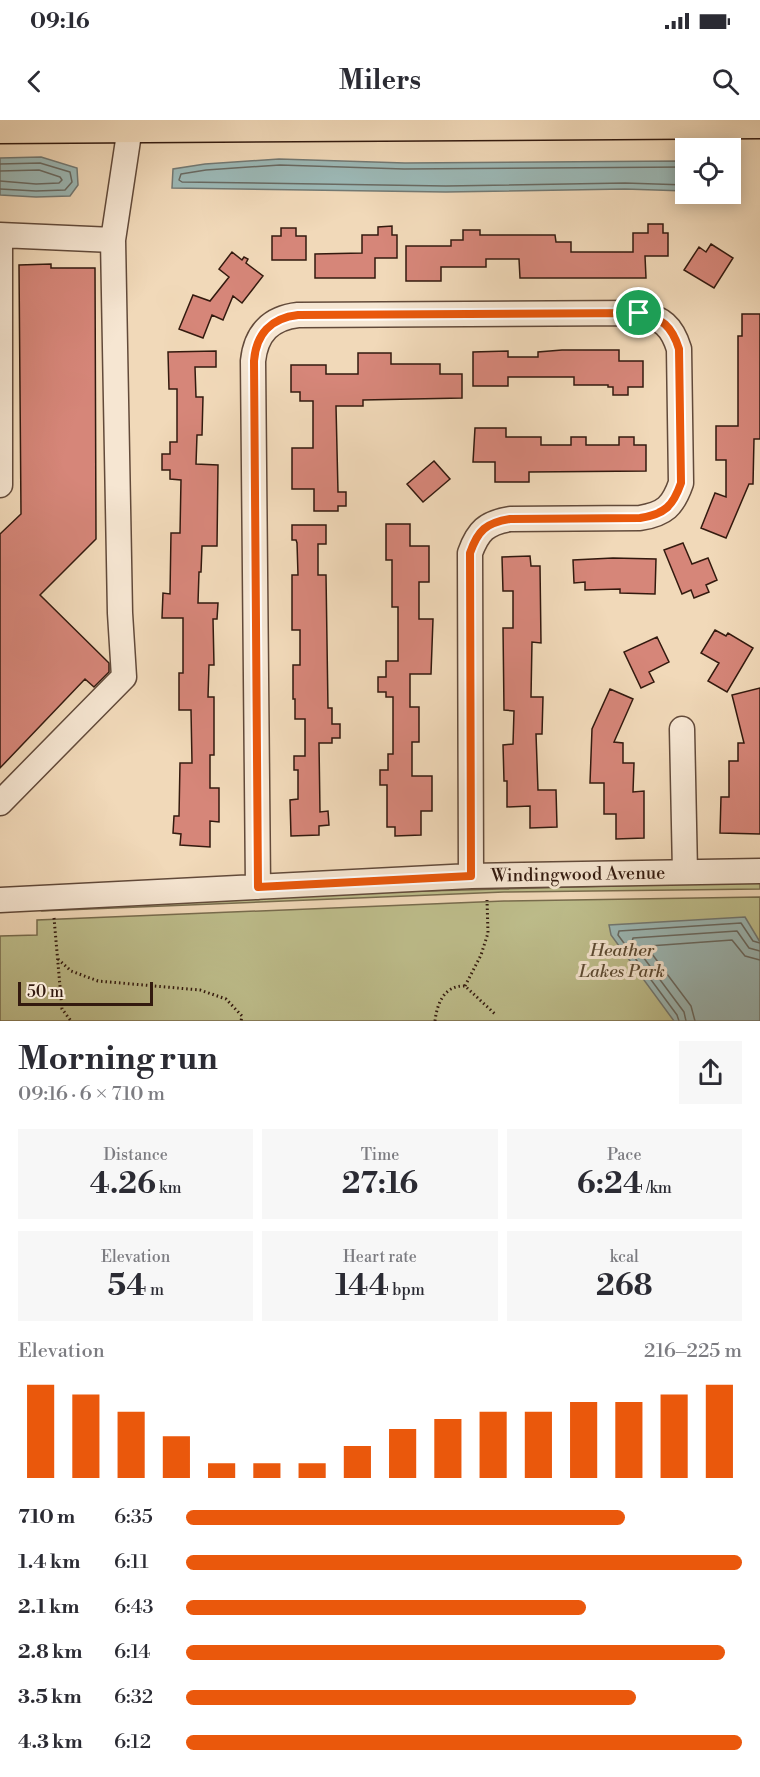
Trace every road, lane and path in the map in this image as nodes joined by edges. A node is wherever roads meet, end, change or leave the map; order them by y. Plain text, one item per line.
1 (134, 123) edge
2 (760, 123) edge
3 (0, 128) edge
4 (0, 236) edge
5 (113, 240) junction
6 (0, 485) edge
7 (682, 729) dead end
8 (0, 803) edge
9 (760, 871) edge
10 (685, 872) junction
11 (471, 876) junction
12 (258, 887) junction
13 (52, 898) junction
14 (0, 900) edge
15 (487, 900) dead end
16 (58, 959) junction
17 (465, 986) junction
18 (495, 1014) dead end
19 (71, 1021) edge
20 (241, 1021) edge
21 (435, 1021) edge

1 - 2 main road
1 - 3 main road
1 - 5 street
4 - 5 street
4 - 6 street
5 - 8 street
7 - 10 street
9 - 10 street, Windingwood Avenue
10 - 11 street, Windingwood Avenue
11 - 12 street, Windingwood Avenue
11 - 12 street
12 - 13 street, Windingwood Avenue
13 - 14 street, Windingwood Avenue
13 - 16 path
15 - 17 path
16 - 19 path
16 - 20 path
17 - 18 path
17 - 21 path

